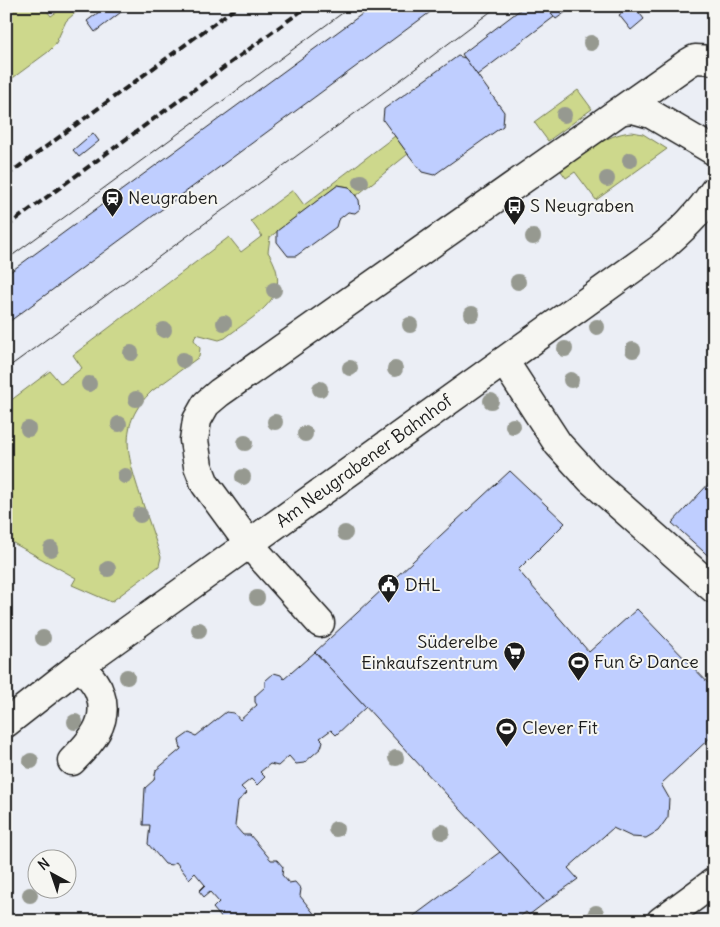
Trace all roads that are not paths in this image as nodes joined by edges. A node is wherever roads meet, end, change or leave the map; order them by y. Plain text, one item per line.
1 (714, 60) edge
2 (623, 110) junction
3 (714, 151) edge
4 (714, 191) edge
5 (504, 361) junction
6 (249, 544) junction
7 (714, 590) edge
8 (320, 623) dead end
9 (80, 665) junction
10 (6, 723) edge
11 (72, 761) dead end
12 (714, 882) edge
13 (661, 921) edge

1 - 2 street
2 - 3 street
2 - 6 street
4 - 5 street, Am Neugrabener Bahnhof
5 - 6 street, Am Neugrabener Bahnhof
5 - 7 street
6 - 8 street
6 - 9 street, Am Neugrabener Bahnhof
9 - 10 street, Am Neugrabener Bahnhof
9 - 11 street
12 - 13 street

